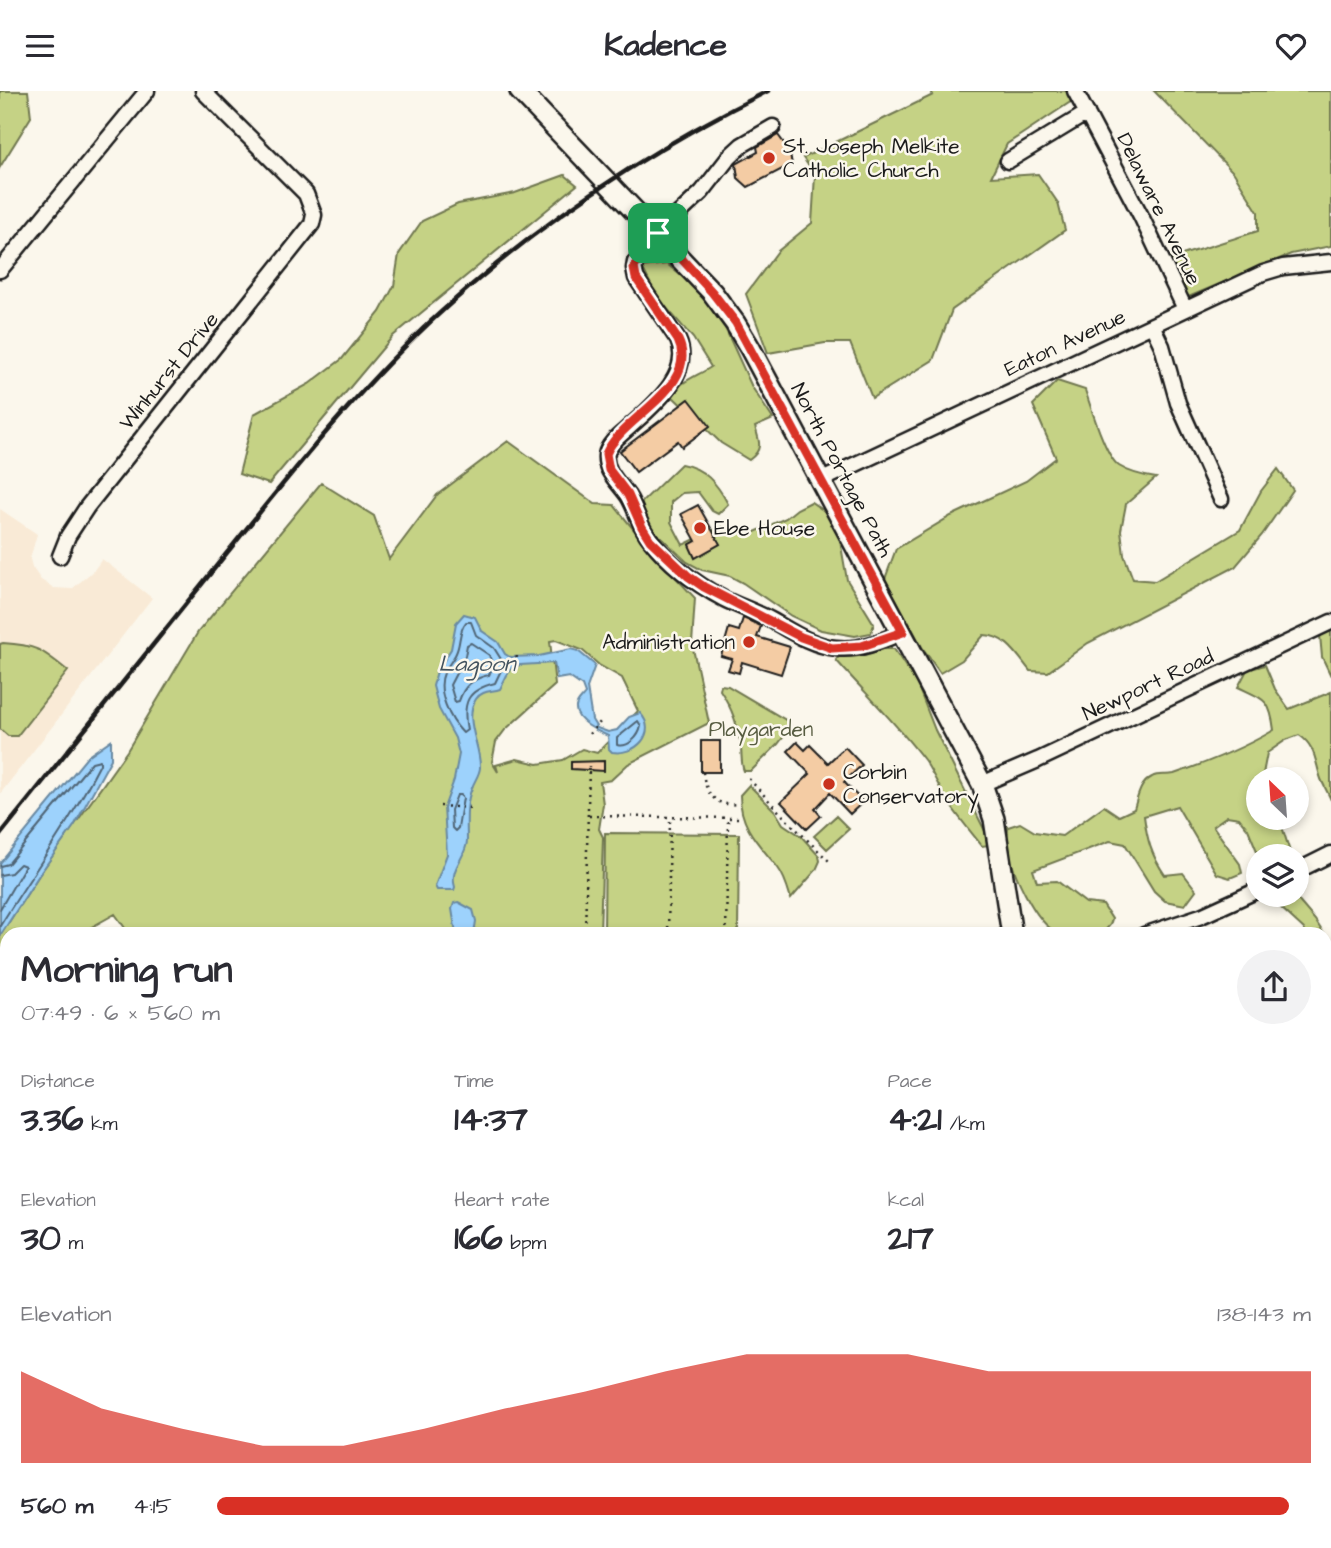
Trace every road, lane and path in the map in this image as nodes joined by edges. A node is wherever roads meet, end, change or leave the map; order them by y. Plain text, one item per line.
1 (147, 91) edge
2 (203, 91) edge
3 (520, 91) edge
4 (1075, 91) edge
5 (1087, 113) junction
6 (774, 127) dead end
7 (1008, 161) dead end
8 (658, 233) junction
9 (1331, 262) edge
10 (0, 270) edge
11 (1185, 309) junction
12 (1152, 325) junction
13 (822, 481) junction
14 (1221, 499) dead end
15 (61, 556) dead end
16 (1331, 622) edge
17 (903, 632) junction
18 (517, 651) dead end
19 (516, 672) dead end
20 (603, 719) dead end
21 (589, 734) dead end
22 (589, 767) dead end
23 (703, 772) dead end
24 (749, 779) dead end
25 (982, 783) junction
26 (738, 804) dead end
27 (440, 806) dead end
28 (472, 808) dead end
29 (589, 816) junction
30 (670, 818) junction
31 (728, 818) junction
32 (738, 818) dead end
33 (1331, 854) edge
34 (830, 862) dead end
35 (1309, 865) edge
36 (1246, 895) edge
37 (585, 927) edge
38 (668, 927) edge
39 (726, 927) edge
40 (1012, 927) edge
41 (1168, 927) edge

1 - 10 street
2 - 15 street, Winhurst Drive
3 - 8 main road, North Portage Path
4 - 5 street, Delaware Avenue
5 - 7 street
5 - 11 street, Delaware Avenue
6 - 8 street
8 - 13 main road, North Portage Path
8 - 17 street
9 - 11 street, Eaton Avenue
11 - 12 street, Eaton Avenue
12 - 13 street, Eaton Avenue
12 - 14 street
13 - 17 main road, North Portage Path
16 - 25 street, Newport Road
17 - 25 main road, North Portage Path
18 - 19 path
20 - 21 path
22 - 29 path
23 - 26 path
24 - 34 path
25 - 40 main road, North Portage Path
27 - 28 path
29 - 30 path
29 - 37 path
30 - 31 path
30 - 38 path
31 - 32 path
31 - 39 path
33 - 35 street
36 - 41 street

